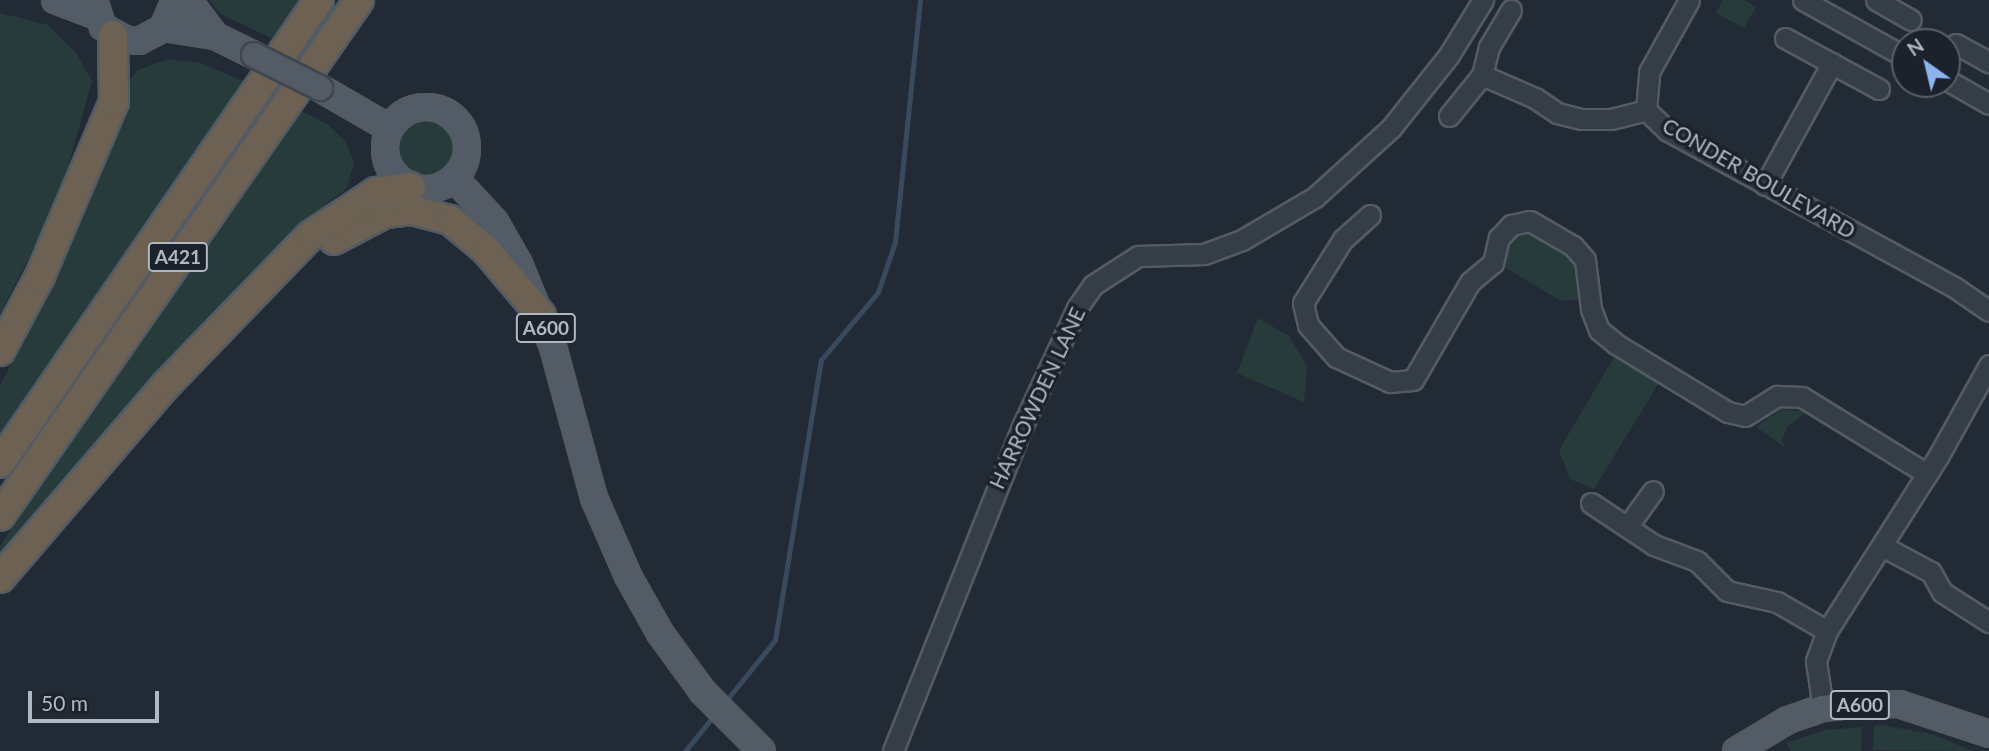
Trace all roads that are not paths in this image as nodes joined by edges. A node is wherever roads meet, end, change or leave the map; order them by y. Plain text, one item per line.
1 (55, 0) edge
2 (175, 0) edge
3 (188, 0) edge
4 (319, 0) edge
5 (359, 0) edge
6 (1483, 0) edge
7 (1689, 0) edge
8 (1803, 0) edge
9 (1876, 0) edge
10 (1511, 10) dead end
11 (101, 17) edge
12 (1911, 20) dead end
13 (163, 28) junction
14 (215, 36) junction
15 (1785, 38) dead end
16 (1961, 47) edge
17 (1891, 49) edge
18 (1989, 62) edge
19 (1832, 63) junction
20 (1482, 75) junction
21 (1961, 88) edge
22 (1879, 89) dead end
23 (1989, 104) edge
24 (1646, 110) junction
25 (1449, 117) dead end
26 (390, 128) junction
27 (455, 179) junction
28 (1765, 185) junction
29 (411, 187) junction
30 (1370, 215) dead end
31 (261, 283) junction
32 (1989, 312) edge
33 (541, 315) junction
34 (0, 351) edge
35 (1989, 365) edge
36 (0, 463) edge
37 (1927, 474) junction
38 (1653, 491) dead end
39 (1591, 503) dead end
40 (0, 516) edge
41 (1627, 527) junction
42 (1882, 545) junction
43 (0, 578) edge
44 (1989, 622) edge
45 (1827, 631) junction
46 (1823, 708) junction
47 (1989, 734) edge
48 (762, 751) edge
49 (893, 751) edge
50 (1736, 751) edge

1 - 11 main road
2 - 13 main road
3 - 14 main road
4 - 36 highway, A421
5 - 40 highway, A421
6 - 49 street, HARROWDEN LANE
7 - 24 street
8 - 17 street
9 - 12 street
10 - 20 street
11 - 13 main road
11 - 34 highway
13 - 14 main road
14 - 26 main road, bridge
15 - 19 street
16 - 18 street
19 - 22 street
19 - 28 street
20 - 24 street, CONDER BOULEVARD
20 - 25 street
21 - 23 street
24 - 28 street, CONDER BOULEVARD
26 - 27 main road
26 - 29 main road
27 - 29 main road
27 - 33 main road, A600
28 - 32 street, CONDER BOULEVARD
29 - 31 highway
30 - 37 street
31 - 33 highway
31 - 43 highway
33 - 48 main road, A600
35 - 37 street
37 - 42 street
38 - 41 street
39 - 41 street
41 - 45 street
42 - 44 street
42 - 45 street
45 - 46 street
46 - 47 main road, A600
46 - 50 main road, A600

